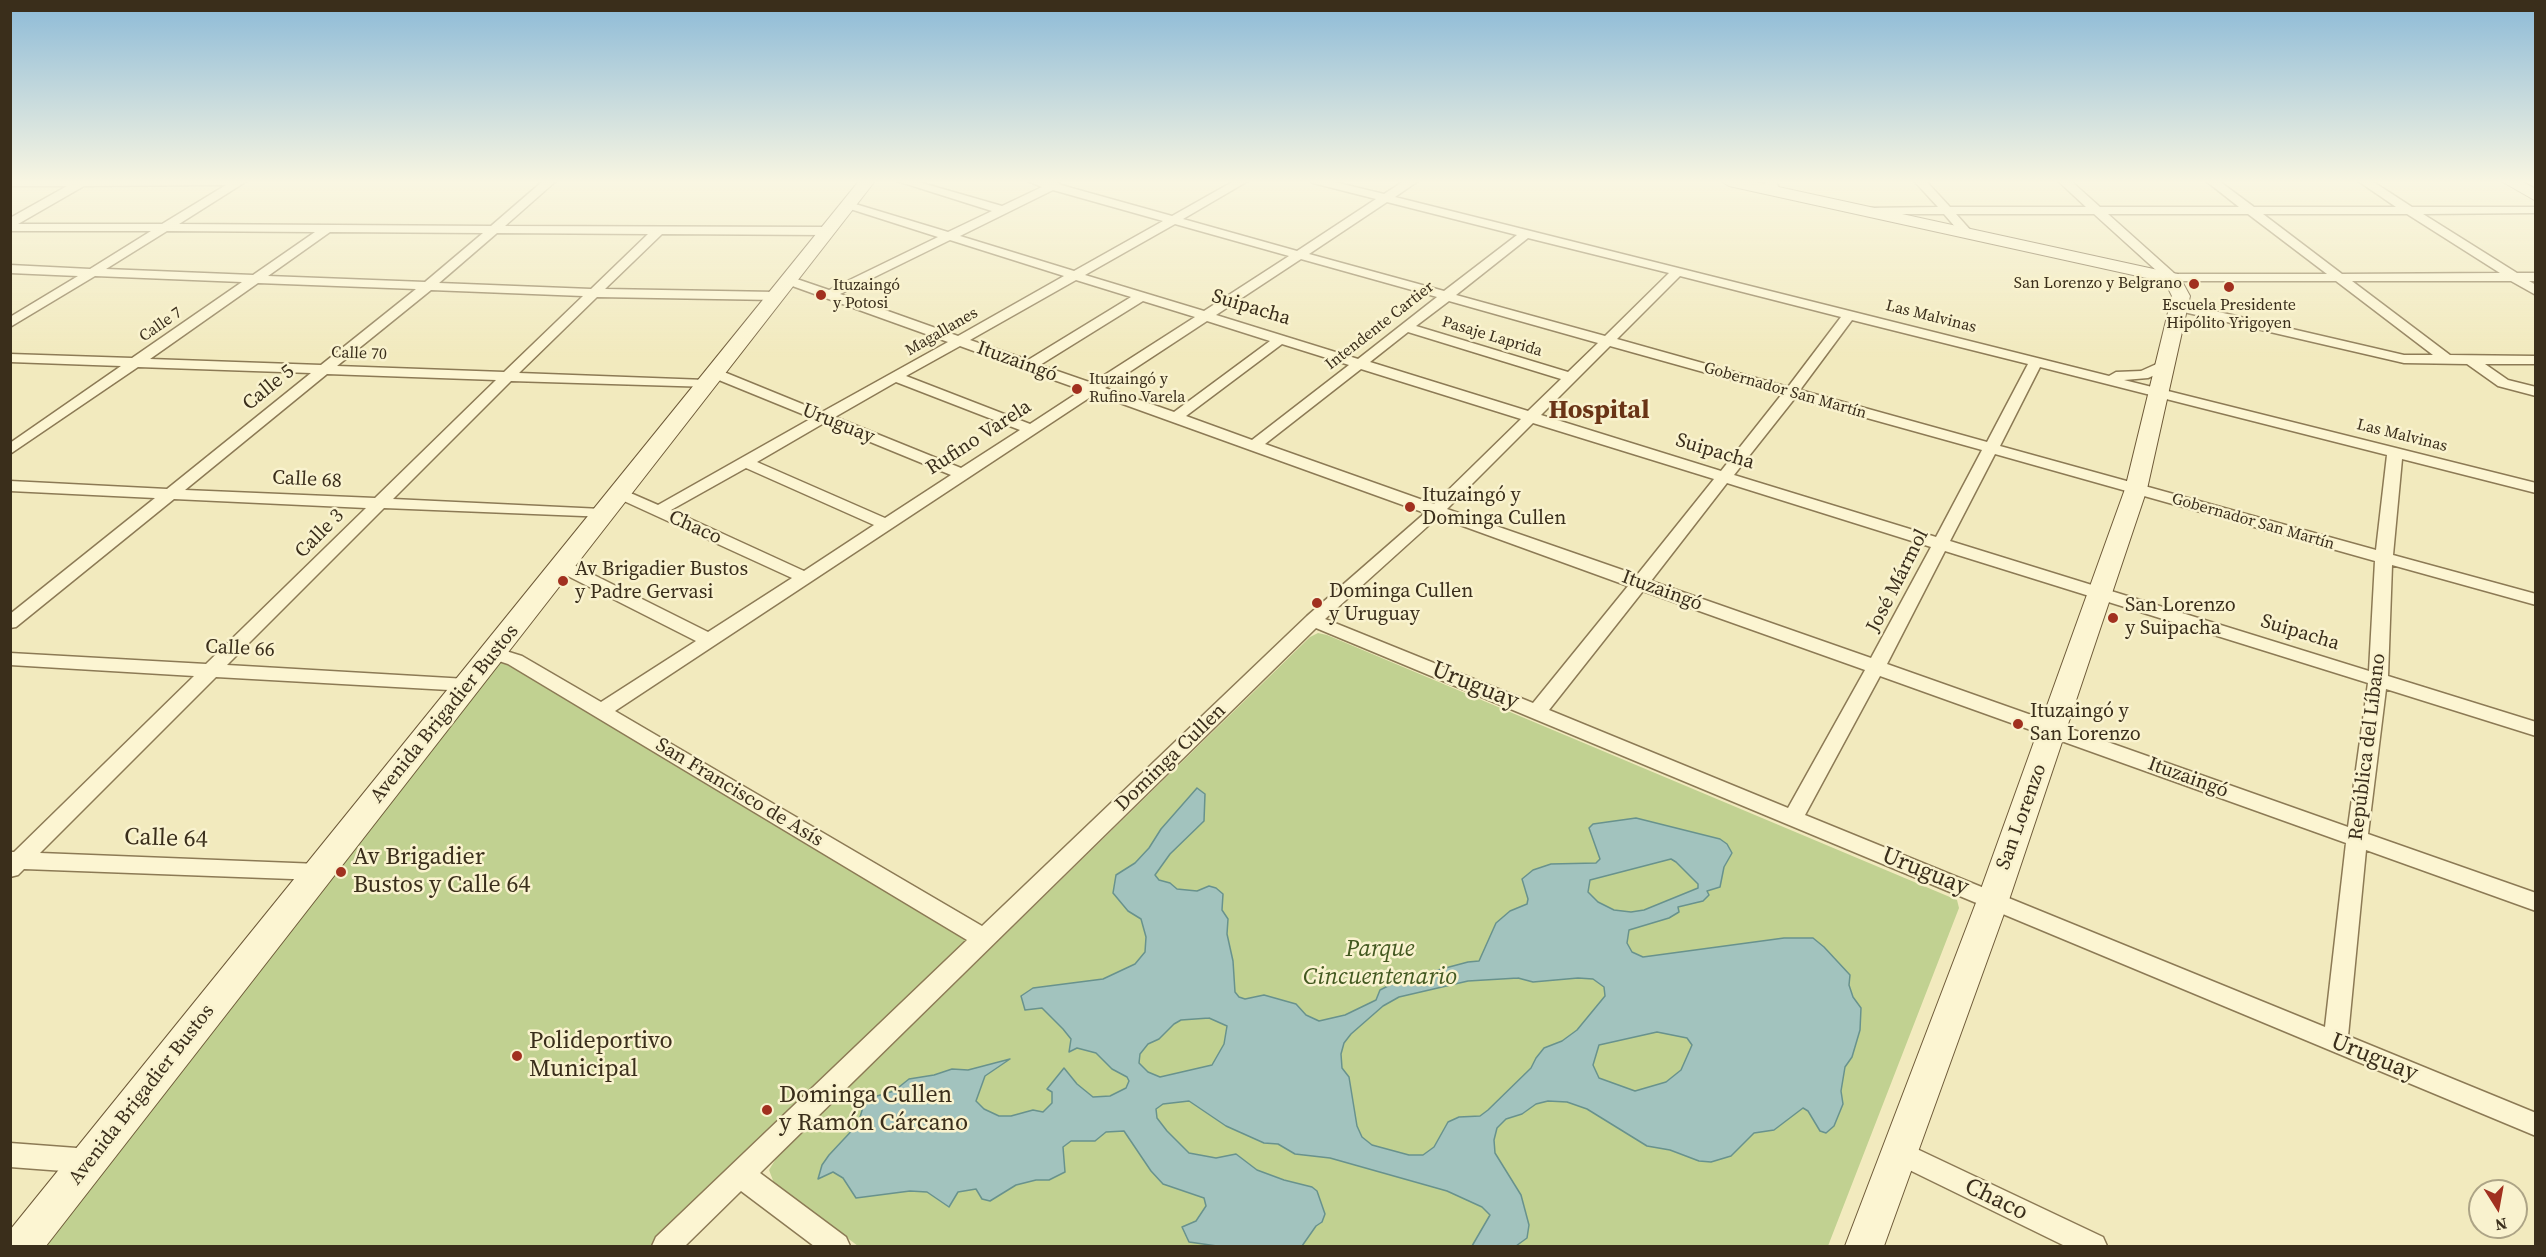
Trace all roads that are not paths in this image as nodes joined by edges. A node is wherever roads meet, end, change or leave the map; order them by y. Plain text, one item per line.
1 (150, 240) edge
2 (311, 240) edge
3 (483, 240) edge
4 (649, 240) edge
5 (821, 240) edge
6 (942, 240) edge
7 (961, 240) edge
8 (1138, 240) edge
9 (1245, 240) edge
10 (1319, 240) edge
11 (1519, 240) edge
12 (1548, 240) edge
13 (1996, 240) edge
14 (2130, 240) edge
15 (2289, 240) edge
16 (2455, 240) edge
17 (1297, 254) junction
18 (10, 269) edge
19 (1677, 272) junction
20 (96, 273) junction
21 (1075, 275) junction
22 (2339, 277) junction
23 (2513, 277) junction
24 (2535, 277) edge
25 (2172, 278) junction
26 (255, 280) junction
27 (428, 286) junction
28 (782, 288) junction
29 (2535, 291) edge
30 (596, 292) junction
31 (829, 295) junction
32 (1142, 296) junction
33 (1445, 296) junction
34 (2180, 307) junction
35 (1204, 315) junction
36 (1849, 315) junction
37 (10, 323) edge
38 (1404, 327) junction
39 (1281, 339) junction
40 (959, 341) junction
41 (1606, 341) junction
42 (10, 358) edge
43 (2448, 360) junction
44 (2472, 360) junction
45 (2535, 360) edge
46 (2036, 362) junction
47 (135, 363) junction
48 (1358, 363) junction
49 (2166, 365) junction
50 (1028, 366) junction
51 (322, 370) junction
52 (2089, 376) junction
53 (895, 377) junction
54 (1570, 377) junction
55 (506, 378) junction
56 (710, 379) junction
57 (1092, 388) junction
58 (2535, 392) edge
59 (1791, 393) junction
60 (2159, 394) junction
61 (1531, 417) junction
62 (823, 418) junction
63 (1175, 418) junction
64 (1031, 429) junction
65 (1254, 446) junction
66 (1990, 448) junction
67 (10, 450) edge
68 (2395, 453) junction
69 (745, 462) junction
70 (961, 474) junction
71 (1723, 477) junction
72 (10, 486) edge
73 (2535, 488) edge
74 (2136, 489) junction
75 (620, 493) junction
76 (169, 494) junction
77 (381, 504) junction
78 (658, 511) junction
79 (1436, 511) junction
80 (603, 514) junction
81 (886, 524) junction
82 (1941, 544) junction
83 (2384, 558) junction
84 (562, 566) junction
85 (804, 578) junction
86 (1640, 583) junction
87 (2099, 593) junction
88 (2535, 600) edge
89 (1313, 620) junction
90 (10, 623) edge
91 (710, 640) junction
92 (493, 653) junction
93 (10, 659) edge
94 (1876, 668) junction
95 (212, 670) junction
96 (2379, 680) junction
97 (467, 685) junction
98 (601, 711) junction
99 (1537, 712) junction
100 (2535, 729) edge
101 (2053, 730) junction
102 (1793, 818) junction
103 (2357, 838) junction
104 (13, 863) edge
105 (319, 872) junction
106 (1993, 900) junction
107 (2535, 902) edge
108 (983, 938) junction
109 (2334, 1042) junction
110 (2535, 1125) edge
111 (1900, 1153) junction
112 (10, 1155) edge
113 (90, 1161) junction
114 (740, 1174) junction
115 (22, 1246) edge
116 (666, 1246) edge
117 (836, 1246) edge
118 (1865, 1246) edge
119 (2092, 1246) edge

1 - 20 street
2 - 26 street, Calle 7
3 - 27 street, Calle 5
4 - 30 street, Calle 3
5 - 28 main road, Avenida Brigadier Bustos
6 - 31 street
7 - 21 street, Suipacha
8 - 21 street, Magallanes
9 - 17 street, Gobernador San Martín
10 - 17 street, Rufino Varela
11 - 33 street, Intendente Cartier
12 - 19 street, Las Malvinas
13 - 25 main road
14 - 25 street
15 - 22 street
16 - 23 street
17 - 33 street, Gobernador San Martín
17 - 35 street, Rufino Varela
18 - 20 street, Ituzaingó
19 - 36 street, Las Malvinas
19 - 41 street, Dominga Cullen
20 - 26 street, Ituzaingó
20 - 37 street
21 - 32 street, Suipacha
21 - 40 street, Magallanes
22 - 23 street
22 - 25 street
22 - 43 street
23 - 24 street
23 - 29 street
25 - 34 main road, San Lorenzo
26 - 27 street, Ituzaingó
26 - 47 street, Calle 7
27 - 30 street, Ituzaingó
27 - 51 street, Calle 5
28 - 30 street, Ituzaingó
28 - 31 street, Ituzaingó
28 - 56 main road, Avenida Brigadier Bustos
30 - 55 street, Calle 3
31 - 40 street, Ituzaingó
32 - 35 street, Suipacha
32 - 50 street
33 - 38 street, Intendente Cartier
33 - 41 street, Gobernador San Martín
34 - 43 street
34 - 49 main road, San Lorenzo
35 - 39 street, Suipacha
35 - 57 street, Rufino Varela
36 - 46 street, Las Malvinas
36 - 59 street
38 - 48 street, Intendente Cartier
38 - 54 street, Pasaje Laprida
39 - 48 street, Suipacha
39 - 63 street
40 - 50 street, Ituzaingó
40 - 53 street, Magallanes
41 - 54 street, Dominga Cullen
41 - 59 street, Gobernador San Martín
42 - 47 street, Calle 70
43 - 44 street
44 - 45 street
44 - 58 street
46 - 52 street, Las Malvinas
46 - 66 street, José Mármol
47 - 51 street, Calle 70
47 - 67 street, Calle 7
48 - 61 street, Suipacha
48 - 65 street, Intendente Cartier
49 - 52 street
49 - 60 main road, San Lorenzo
50 - 57 street, Ituzaingó
51 - 55 street, Calle 70
51 - 76 street, Calle 5
52 - 60 street, Las Malvinas
53 - 62 street, Magallanes
53 - 64 street
54 - 61 street, Dominga Cullen
55 - 56 street, Calle 70
55 - 77 street, Calle 3
56 - 62 street, Uruguay
56 - 75 main road, Avenida Brigadier Bustos
57 - 63 street, Ituzaingó
57 - 64 street, Rufino Varela
59 - 66 street, Gobernador San Martín
59 - 71 street
60 - 68 street, Las Malvinas
60 - 74 main road, San Lorenzo
61 - 71 street, Suipacha
61 - 79 street, Dominga Cullen
62 - 69 street, Magallanes
62 - 70 street, Uruguay
63 - 65 street, Ituzaingó
64 - 70 street, Rufino Varela
65 - 79 street, Ituzaingó
66 - 74 street, Gobernador San Martín
66 - 82 street, José Mármol
68 - 73 street, Las Malvinas
68 - 83 street, República del Líbano
69 - 78 street, Magallanes
69 - 81 street
70 - 81 street, Rufino Varela
71 - 82 street, Suipacha
71 - 86 street
72 - 76 street, Calle 68
74 - 83 street, Gobernador San Martín
74 - 87 main road, San Lorenzo
75 - 78 street, Chaco
75 - 80 main road, Avenida Brigadier Bustos
76 - 77 street, Calle 68
76 - 90 street, Calle 5
77 - 80 street, Calle 68
77 - 95 street, Calle 3
78 - 85 street, Chaco
79 - 86 street, Ituzaingó
79 - 89 street, Dominga Cullen
80 - 84 main road, Avenida Brigadier Bustos
81 - 85 street, Rufino Varela
82 - 87 street, Suipacha
82 - 94 street, José Mármol
83 - 88 street, Gobernador San Martín
83 - 96 street, República del Líbano
84 - 91 street
84 - 92 main road, Avenida Brigadier Bustos
85 - 91 street, Rufino Varela
86 - 94 street, Ituzaingó
86 - 99 street
87 - 96 street, Suipacha
87 - 101 main road, San Lorenzo
89 - 99 street, Uruguay
89 - 108 street, Dominga Cullen
91 - 98 street, Rufino Varela
92 - 97 main road, Avenida Brigadier Bustos
92 - 98 street, San Francisco de Asís
93 - 95 street, Calle 66
94 - 101 street, Ituzaingó
94 - 102 street, José Mármol
95 - 97 street, Calle 66
95 - 104 street, Calle 3
96 - 100 street, Suipacha
96 - 103 street, República del Líbano
97 - 105 main road, Avenida Brigadier Bustos
98 - 108 street, San Francisco de Asís
99 - 102 street, Uruguay
101 - 103 street, Ituzaingó
101 - 106 main road, San Lorenzo
102 - 106 street, Uruguay
103 - 107 street, Ituzaingó
103 - 109 street, República del Líbano
104 - 105 street, Calle 64
105 - 113 main road, Avenida Brigadier Bustos
106 - 109 street, Uruguay
106 - 111 main road, San Lorenzo
108 - 114 street, Dominga Cullen
109 - 110 street, Uruguay
111 - 118 main road, San Lorenzo
111 - 119 street, Chaco
112 - 113 street
113 - 115 main road, Avenida Brigadier Bustos
114 - 116 street, Dominga Cullen
114 - 117 street

